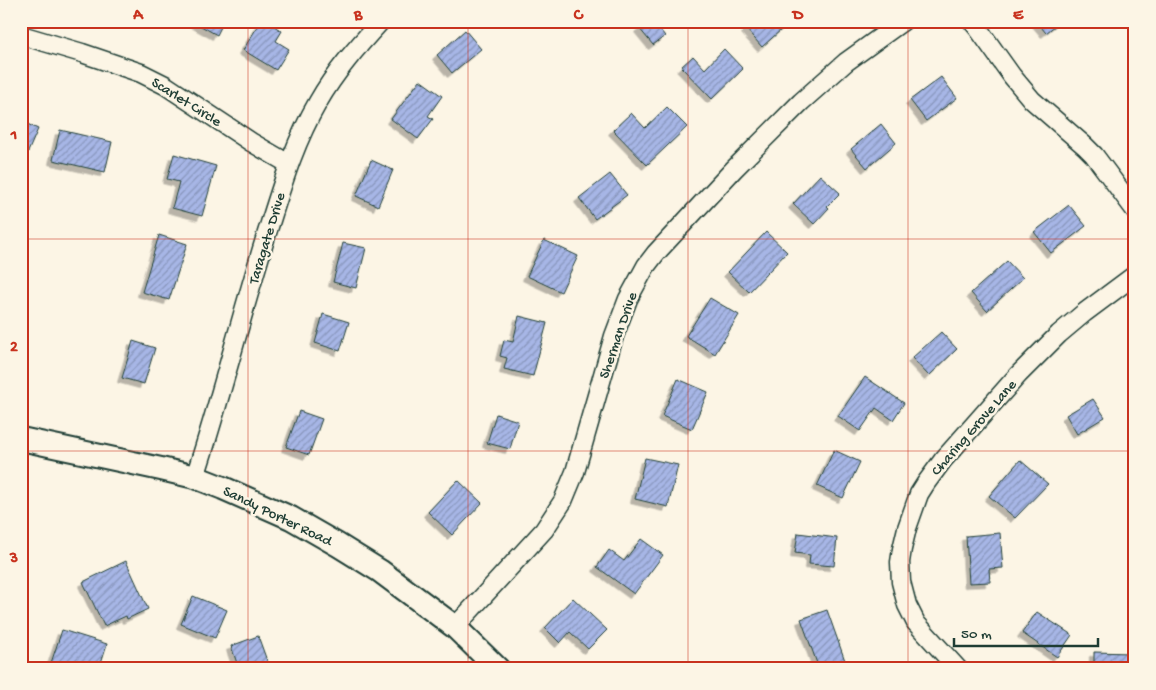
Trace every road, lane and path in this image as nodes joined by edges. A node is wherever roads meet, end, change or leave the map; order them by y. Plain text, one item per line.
1 (381, 21) edge
2 (903, 21) edge
3 (972, 21) edge
4 (21, 35) edge
5 (289, 164) junction
6 (1135, 210) edge
7 (1135, 275) edge
8 (21, 439) edge
9 (195, 477) junction
10 (455, 627) junction
11 (498, 669) edge
12 (958, 669) edge

1 - 5 street, Taragate Drive
2 - 10 street, Sherman Drive
3 - 6 street
4 - 5 street, Scarlet Circle
5 - 9 street, Taragate Drive
7 - 12 street, Charing Grove Lane
8 - 9 street, Sandy Porter Road
9 - 10 street, Sandy Porter Road
10 - 11 street, Sandy Porter Road

